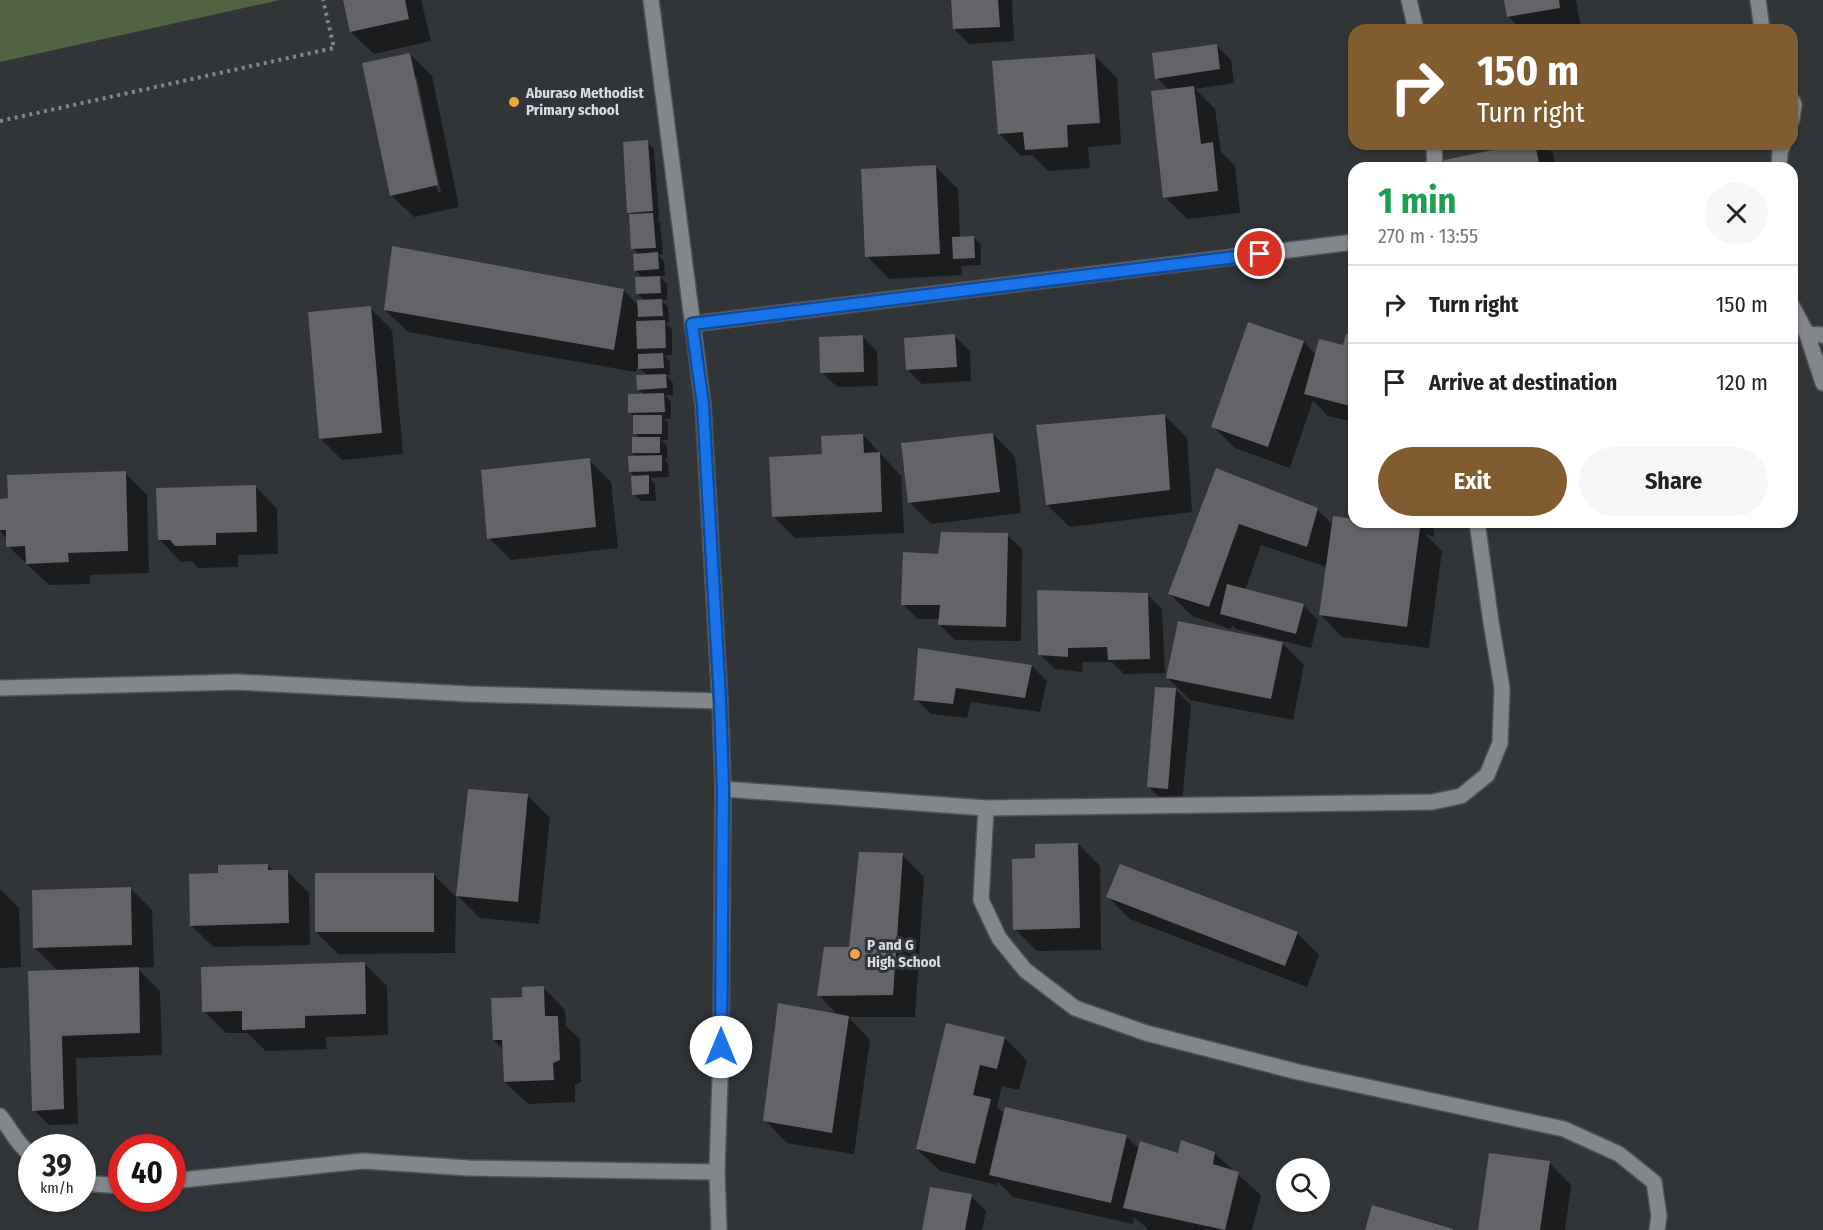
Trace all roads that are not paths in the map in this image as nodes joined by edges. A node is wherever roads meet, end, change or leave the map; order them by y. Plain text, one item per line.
1 (651, 0) edge
2 (1409, 0) edge
3 (1758, 0) edge
4 (1415, 24) edge
5 (1761, 24) edge
6 (1348, 243) edge
7 (1798, 313) edge
8 (692, 324) junction
9 (1815, 334) edge
10 (1823, 383) edge
11 (1478, 528) edge
12 (0, 688) edge
13 (720, 700) junction
14 (723, 789) junction
15 (986, 808) junction
16 (0, 1116) edge
17 (18, 1142) edge
18 (717, 1172) junction
19 (186, 1180) edge
20 (719, 1230) edge
21 (1657, 1230) edge

1 - 8 street
2 - 4 street
3 - 5 street
6 - 8 street
7 - 9 street
8 - 13 street
9 - 10 street
11 - 15 street
12 - 13 street
13 - 14 street
14 - 15 street
14 - 18 street
15 - 21 street
16 - 17 street
18 - 19 street
18 - 20 street

